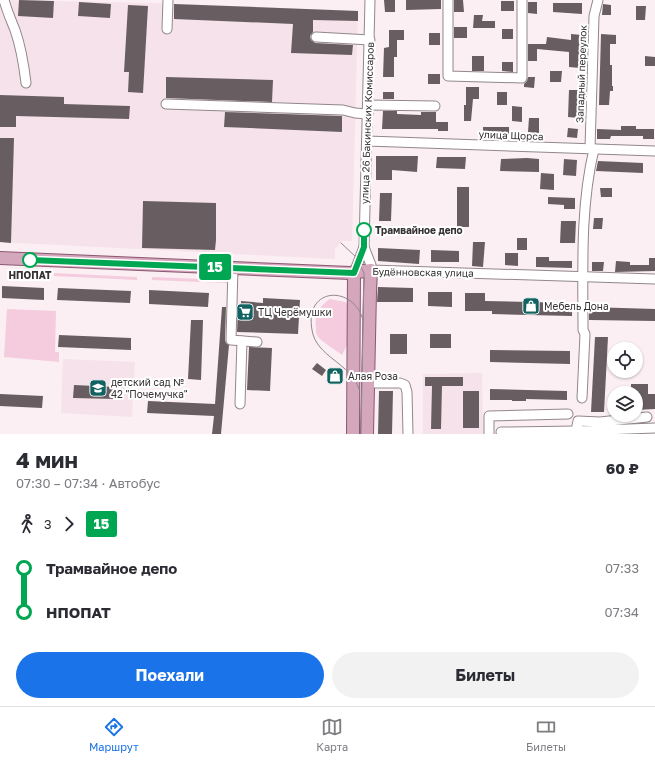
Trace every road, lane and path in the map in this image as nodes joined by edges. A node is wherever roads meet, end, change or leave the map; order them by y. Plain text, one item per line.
1 (4, 0) edge
2 (168, 0) edge
3 (370, 0) edge
4 (448, 0) edge
5 (522, 0) edge
6 (598, 0) edge
7 (167, 29) dead end
8 (316, 37) dead end
9 (370, 40) junction
10 (26, 83) dead end
11 (166, 104) dead end
12 (435, 106) dead end
13 (368, 109) junction
14 (367, 142) junction
15 (592, 148) junction
16 (655, 152) edge
17 (364, 247) junction
18 (0, 258) edge
19 (233, 268) junction
20 (371, 270) junction
21 (354, 273) junction
22 (583, 276) junction
23 (655, 279) edge
24 (242, 341) junction
25 (256, 342) dead end
26 (368, 383) junction
27 (582, 398) dead end
28 (240, 404) dead end
29 (568, 414) dead end
30 (647, 417) dead end
31 (655, 428) edge
32 (500, 432) dead end
33 (576, 432) edge
34 (353, 434) edge
35 (367, 434) edge
36 (408, 434) edge
37 (489, 434) edge

1 - 10 street
2 - 7 street
3 - 9 street, улица 26 Бакинских Комиссаров
4 - 5 street
6 - 15 street, Западный переулок
8 - 9 street
9 - 13 street, улица 26 Бакинских Комиссаров
11 - 13 street
12 - 13 street
13 - 14 street, улица 26 Бакинских Комиссаров
14 - 15 street, улица Щорса
14 - 17 street, улица 26 Бакинских Комиссаров
15 - 16 street, улица Щорса
15 - 22 street, Западный переулок
17 - 20 street, улица 26 Бакинских Комиссаров
17 - 21 street, улица 26 Бакинских Комиссаров
18 - 19 main road, Будённовская улица
19 - 21 main road, Будённовская улица
19 - 24 street
20 - 21 main road, Будённовская улица
20 - 22 street, Будённовская улица
20 - 26 main road, улица 26 Бакинских Комиссаров
21 - 34 main road, улица 26 Бакинских Комиссаров
22 - 23 street, Будённовская улица
22 - 27 street, Западный переулок
24 - 25 street
24 - 28 street
26 - 35 main road, улица 26 Бакинских Комиссаров
26 - 36 street
29 - 37 street
30 - 33 street
31 - 33 street
32 - 33 street

